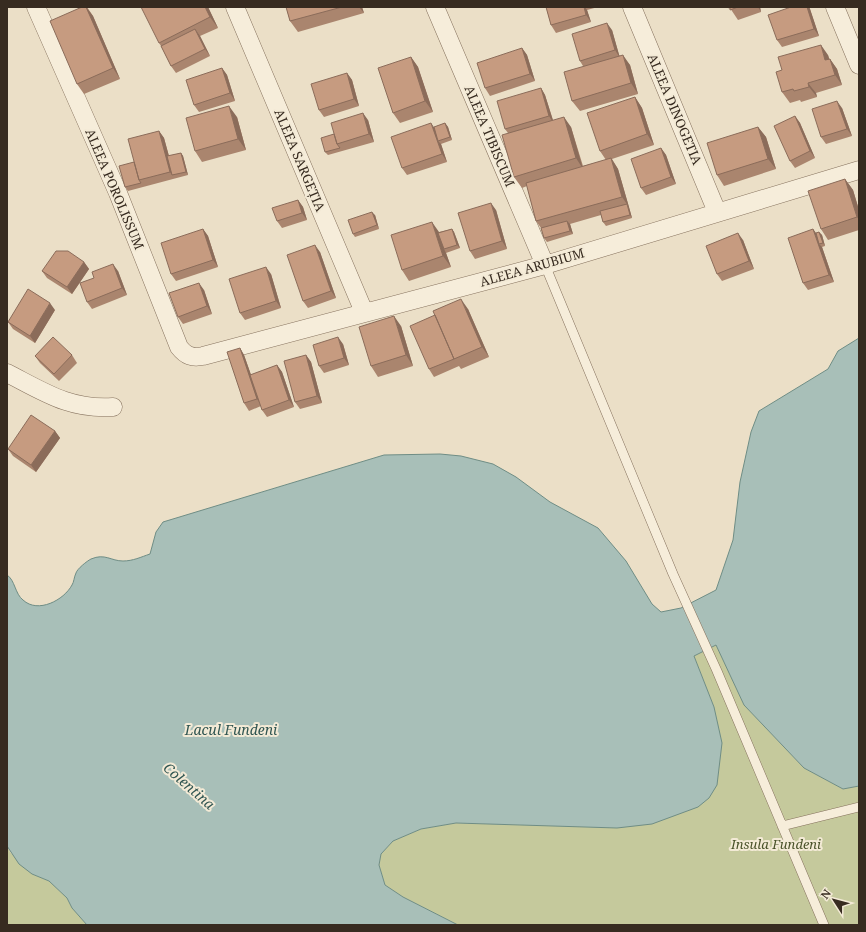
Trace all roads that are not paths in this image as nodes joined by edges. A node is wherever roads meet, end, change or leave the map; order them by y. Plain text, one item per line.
1 (36, 7) edge
2 (235, 7) edge
3 (435, 7) edge
4 (632, 7) edge
5 (835, 7) edge
6 (859, 65) edge
7 (859, 170) edge
8 (717, 212) junction
9 (545, 264) junction
10 (364, 312) junction
11 (203, 356) joint
12 (7, 372) edge
13 (113, 407) dead end
14 (859, 807) edge
15 (782, 826) junction
16 (824, 925) edge

1 - 11 street, ALEEA POROLISSUM
2 - 10 street, ALEEA SARGEȚIA
3 - 9 street, ALEEA TIBISCUM
4 - 8 street, ALEEA DINOGETIA
5 - 6 street
7 - 8 street, ALEEA ARUBIUM
8 - 9 street, ALEEA ARUBIUM
9 - 10 street, ALEEA ARUBIUM
9 - 15 lane
10 - 11 street, ALEEA ARUBIUM
12 - 13 street
14 - 15 lane
15 - 16 lane

